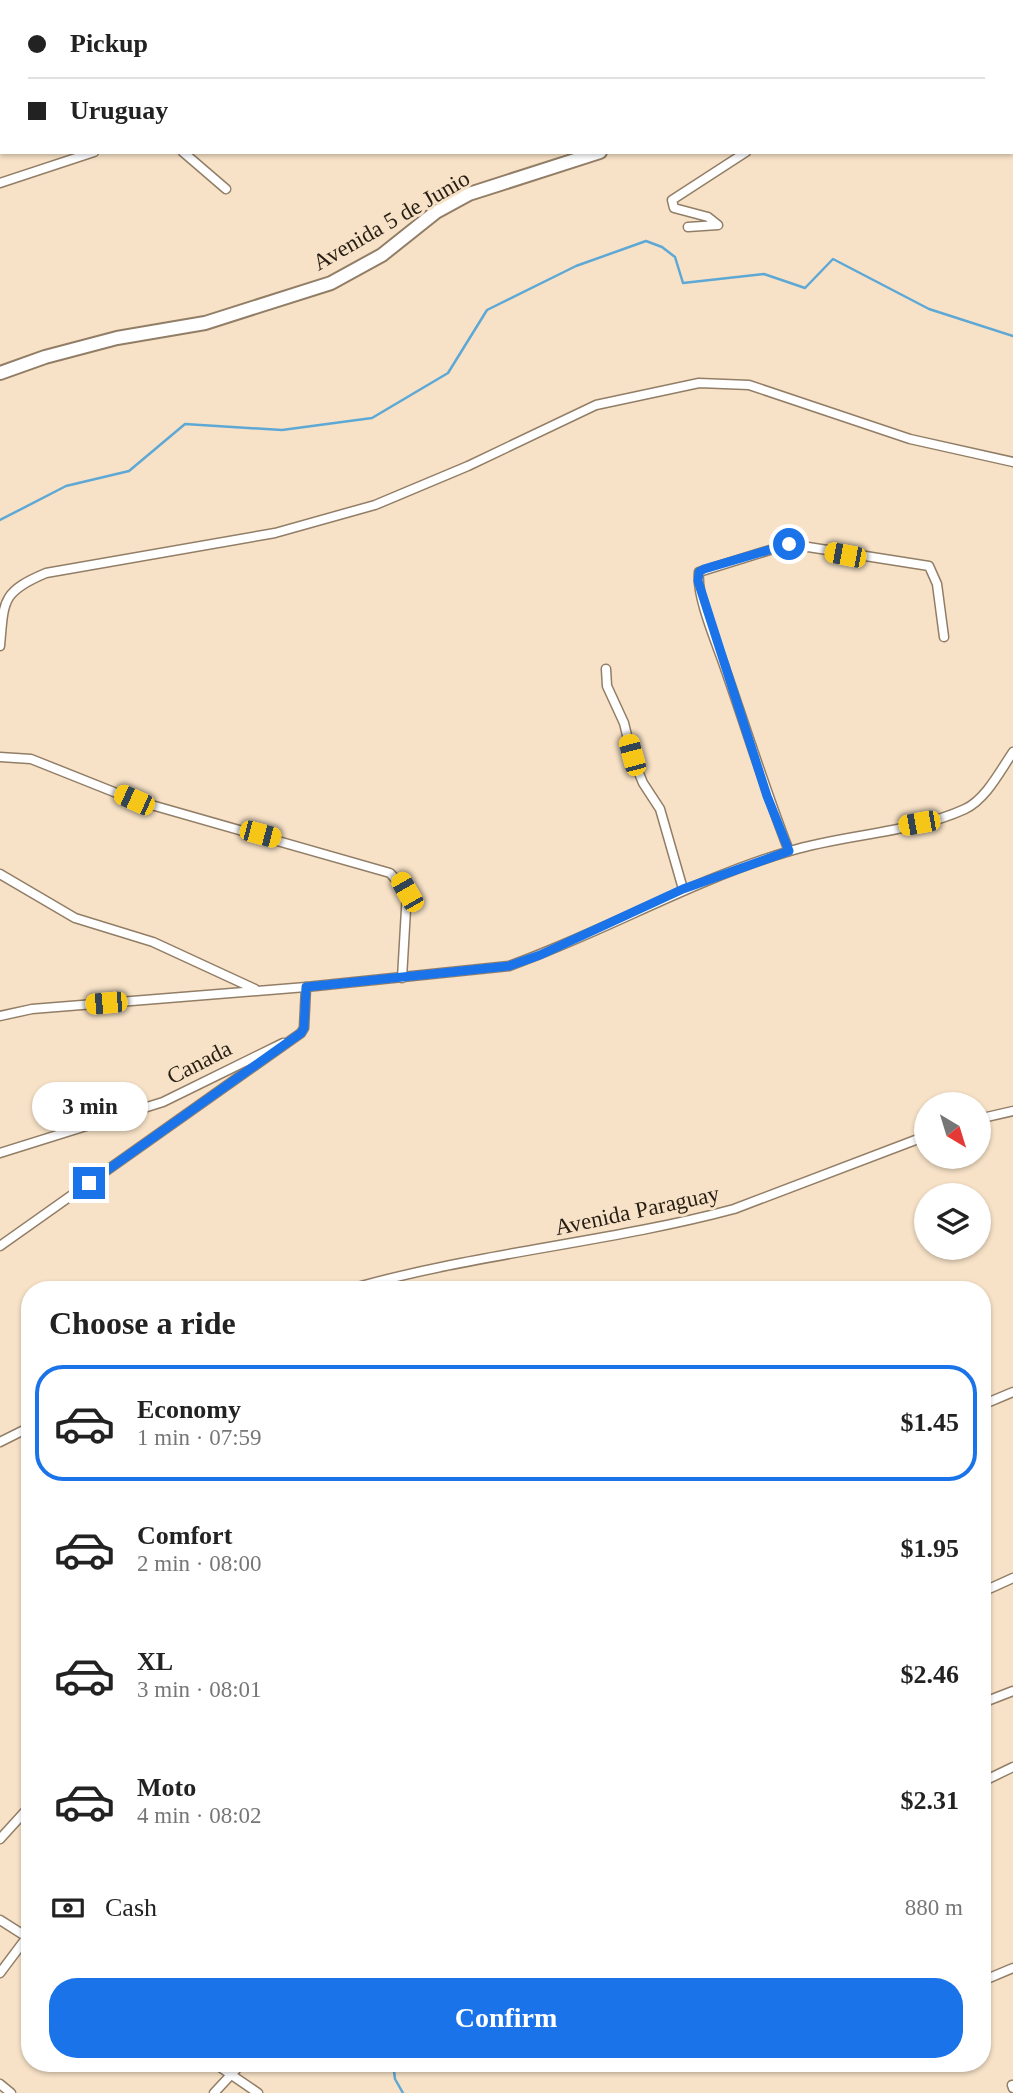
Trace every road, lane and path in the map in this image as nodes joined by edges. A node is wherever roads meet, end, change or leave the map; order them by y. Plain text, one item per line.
1 (88, 154) edge
2 (185, 154) edge
3 (594, 154) edge
4 (744, 154) edge
5 (0, 183) edge
6 (226, 189) dead end
7 (688, 227) dead end
8 (0, 373) edge
9 (1013, 462) edge
10 (944, 637) dead end
11 (0, 646) edge
12 (606, 669) dead end
13 (1013, 752) edge
14 (0, 757) edge
15 (789, 851) junction
16 (0, 874) edge
17 (683, 889) junction
18 (402, 978) junction
19 (306, 987) junction
20 (256, 990) junction
21 (0, 1016) edge
22 (295, 1038) junction
23 (1013, 1111) edge
24 (991, 1116) edge
25 (914, 1141) edge
26 (0, 1153) edge
27 (0, 1246) edge
28 (377, 1281) edge
29 (1013, 1392) edge
30 (991, 1401) edge
31 (21, 1432) edge
32 (0, 1442) edge
33 (1013, 1578) edge
34 (991, 1588) edge
35 (1013, 1691) edge
36 (991, 1700) edge
37 (1013, 1767) edge
38 (991, 1778) edge
39 (21, 1816) edge
40 (0, 1839) edge
41 (0, 1920) edge
42 (21, 1932) edge
43 (21, 1946) edge
44 (1013, 1968) edge
45 (0, 1973) edge
46 (991, 1977) edge
47 (226, 2072) edge
48 (231, 2072) edge
49 (229, 2074) junction
50 (0, 2084) edge
51 (11, 2093) edge
52 (214, 2093) edge
53 (258, 2093) edge

1 - 5 street
2 - 6 street
3 - 8 main road, Avenida 5 de Junio
4 - 7 street
9 - 11 street
10 - 15 street
12 - 17 street
13 - 15 street
14 - 18 street
15 - 17 street
16 - 20 street
17 - 18 street
18 - 19 street
19 - 20 street
19 - 22 street
20 - 21 street
22 - 26 street, Canada
22 - 27 street
23 - 24 street
25 - 28 street, Avenida Paraguay
29 - 30 street
31 - 32 street
33 - 34 street
35 - 36 street
37 - 38 street
39 - 40 street
41 - 42 street
43 - 45 street
44 - 46 street
47 - 49 street
48 - 49 street
49 - 52 street
49 - 53 street
50 - 51 street

